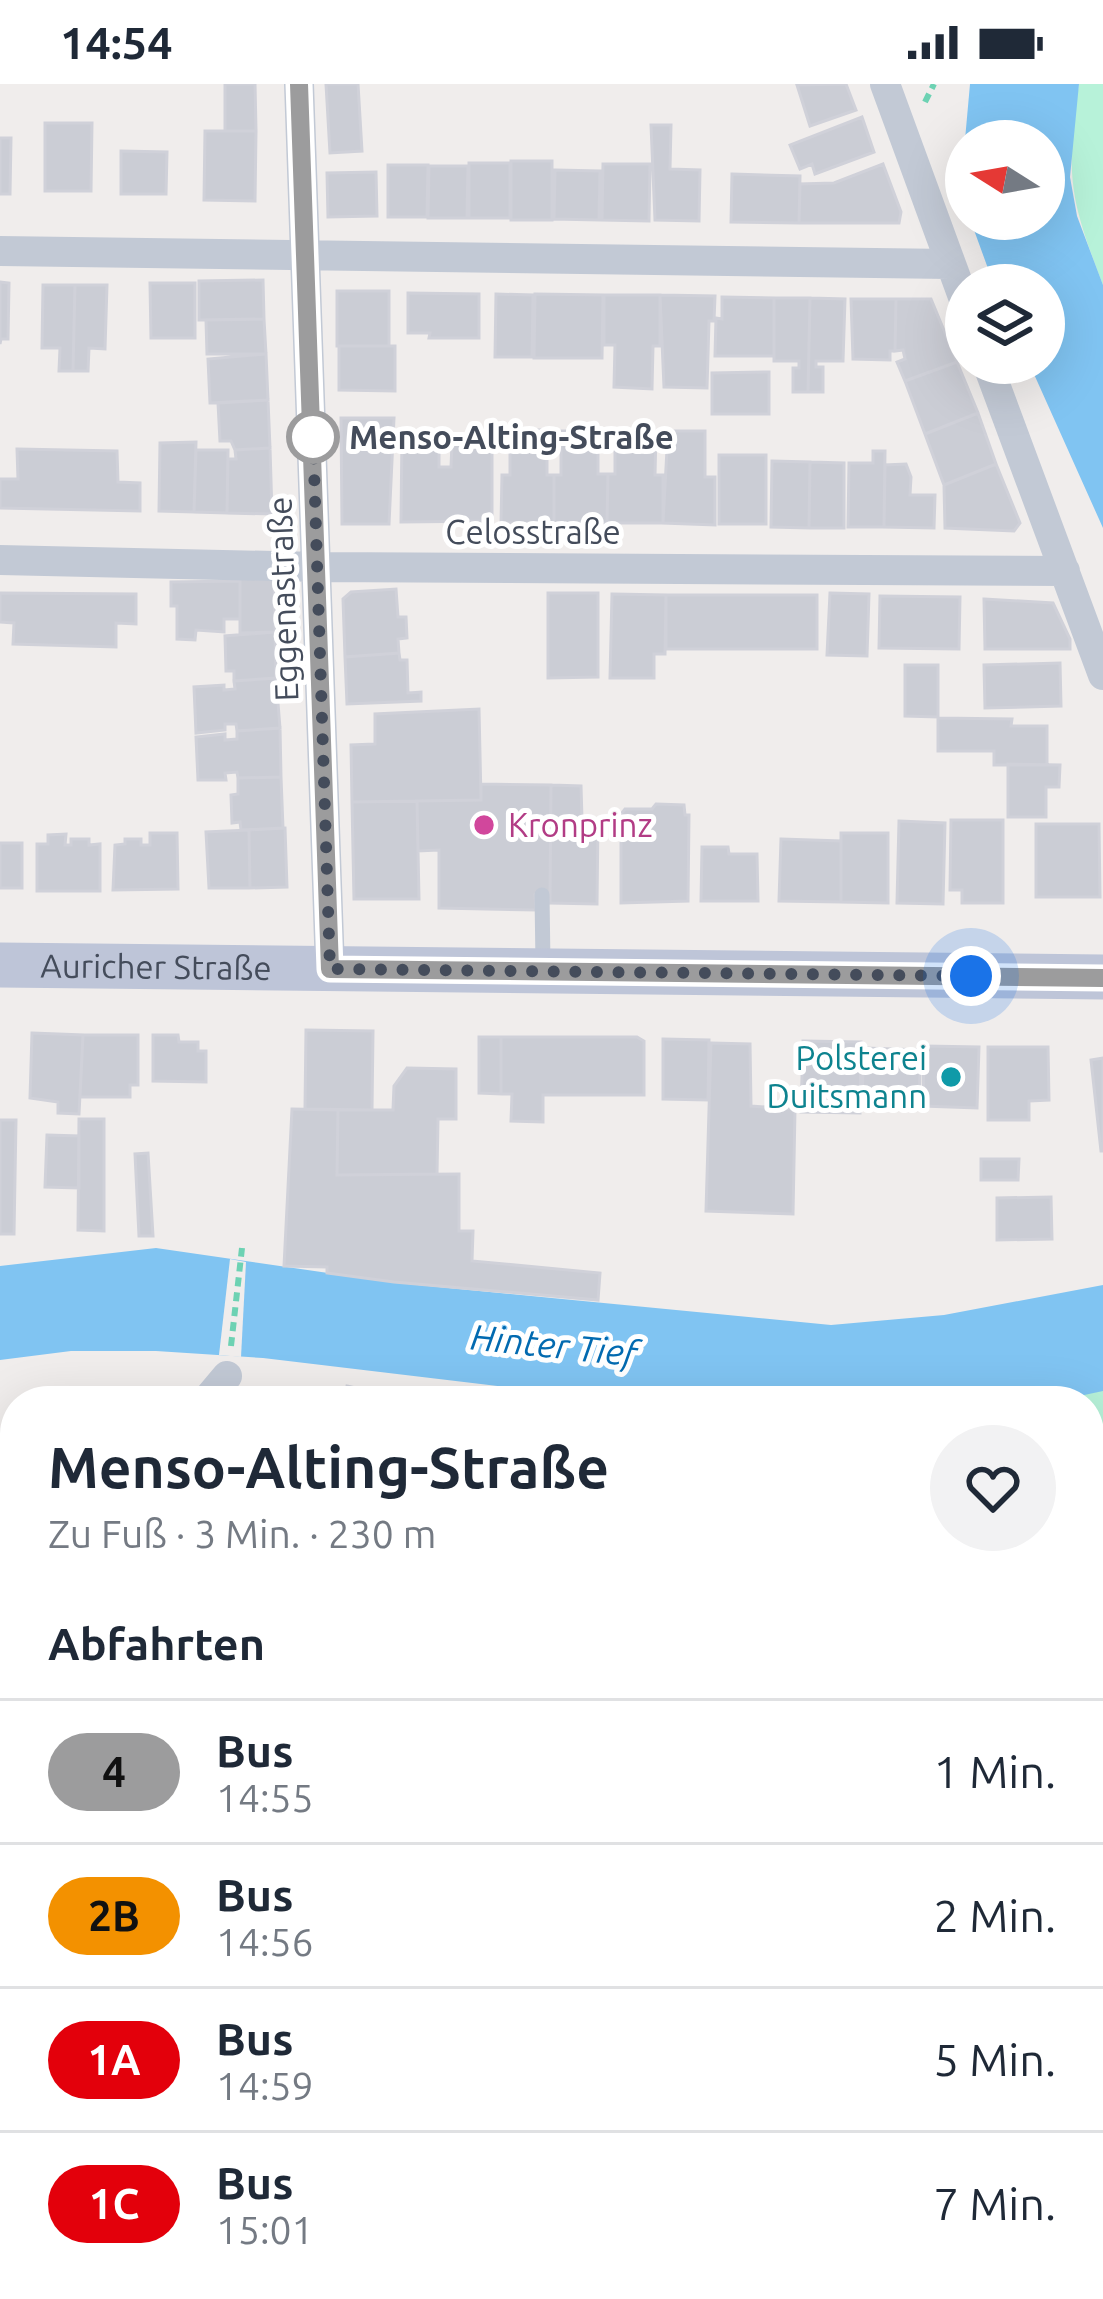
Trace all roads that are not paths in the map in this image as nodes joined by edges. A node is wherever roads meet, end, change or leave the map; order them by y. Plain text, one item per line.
1 (298, 84) edge
2 (884, 84) edge
3 (0, 251) edge
4 (302, 256) junction
5 (950, 264) joint
6 (995, 384) edge
7 (0, 560) edge
8 (318, 567) junction
9 (1065, 572) junction
10 (1103, 675) edge
11 (542, 895) dead end
12 (0, 965) edge
13 (330, 969) junction
14 (543, 972) junction
15 (1103, 977) edge
16 (228, 1370) road end
17 (217, 1386) edge

1 - 4 street, Eggenastraße
2 - 5 street
3 - 4 street
4 - 5 street
4 - 8 street, Eggenastraße
6 - 9 street
7 - 8 street, Celosstraße
8 - 9 street, Celosstraße
8 - 13 street, Eggenastraße
9 - 10 street
11 - 14 lane
12 - 13 street, Auricher Straße
13 - 14 street, Auricher Straße
14 - 15 street, Auricher Straße
16 - 17 street

